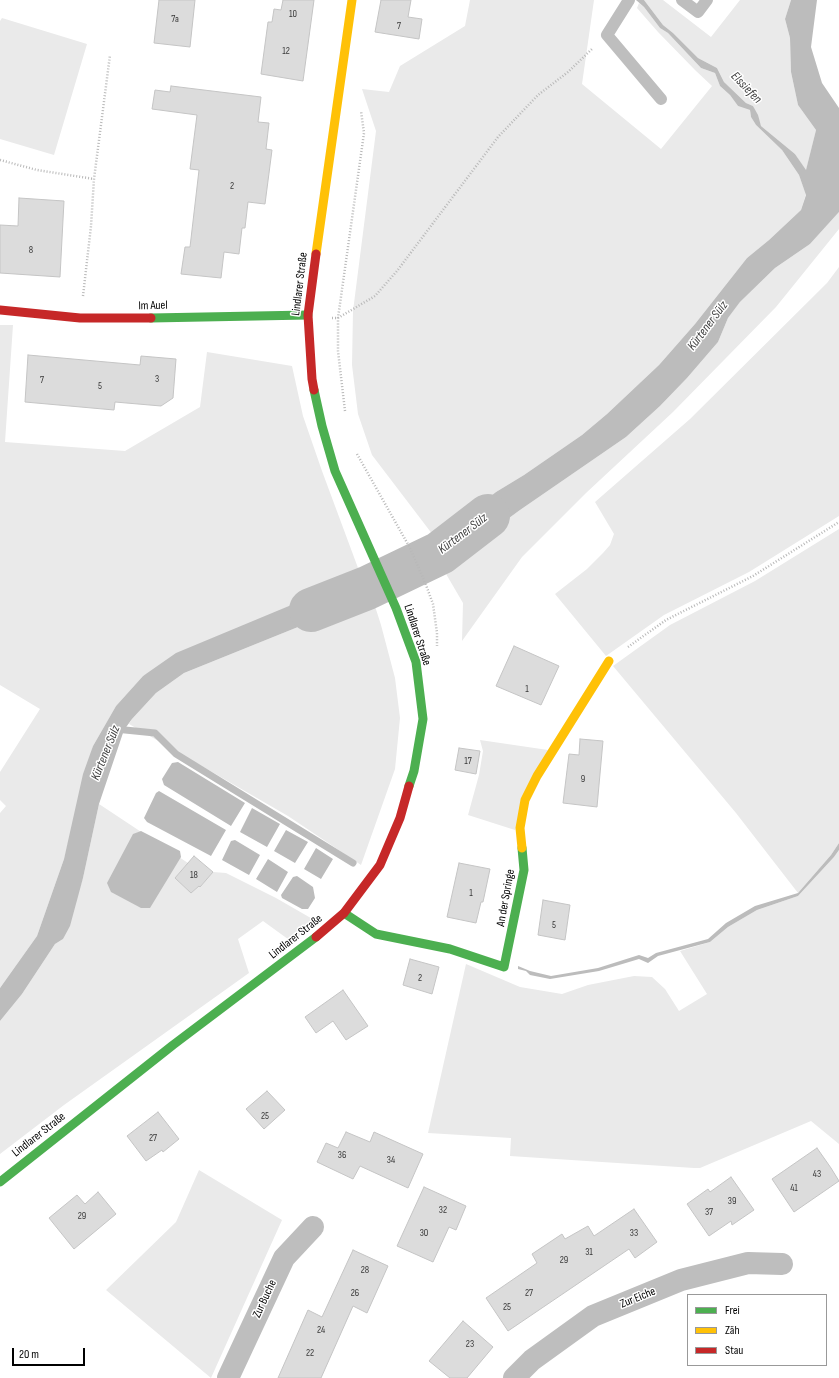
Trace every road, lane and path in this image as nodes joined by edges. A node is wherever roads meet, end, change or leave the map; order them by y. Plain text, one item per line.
1 (352, 0) edge
2 (682, 0) edge
3 (707, 0) edge
4 (629, 1) edge
5 (608, 35) junction
6 (110, 55) dead end
7 (660, 99) dead end
8 (361, 110) dead end
9 (0, 160) edge
10 (94, 179) junction
11 (0, 310) edge
12 (308, 315) junction
13 (80, 318) junction
14 (338, 318) junction
15 (345, 413) dead end
16 (356, 454) dead end
17 (839, 522) edge
18 (428, 590) dead end
19 (609, 661) joint
20 (344, 913) junction
21 (0, 1182) edge
22 (313, 1227) dead end
23 (782, 1264) dead end
24 (228, 1378) edge
25 (514, 1378) edge

1 - 12 main road, Lindlarer Straße
2 - 3 lane
4 - 5 lane
5 - 7 lane
5 - 14 path
6 - 10 path
8 - 14 path
9 - 10 path
10 - 13 path
11 - 13 main road, Im Auel
12 - 13 main road, Im Auel
12 - 20 main road, Lindlarer Straße
14 - 15 path
16 - 18 path
17 - 19 path
19 - 20 main road, An der Springe
20 - 21 main road, Lindlarer Straße
22 - 24 street, Zur Buche
23 - 25 street, Zur Eiche

